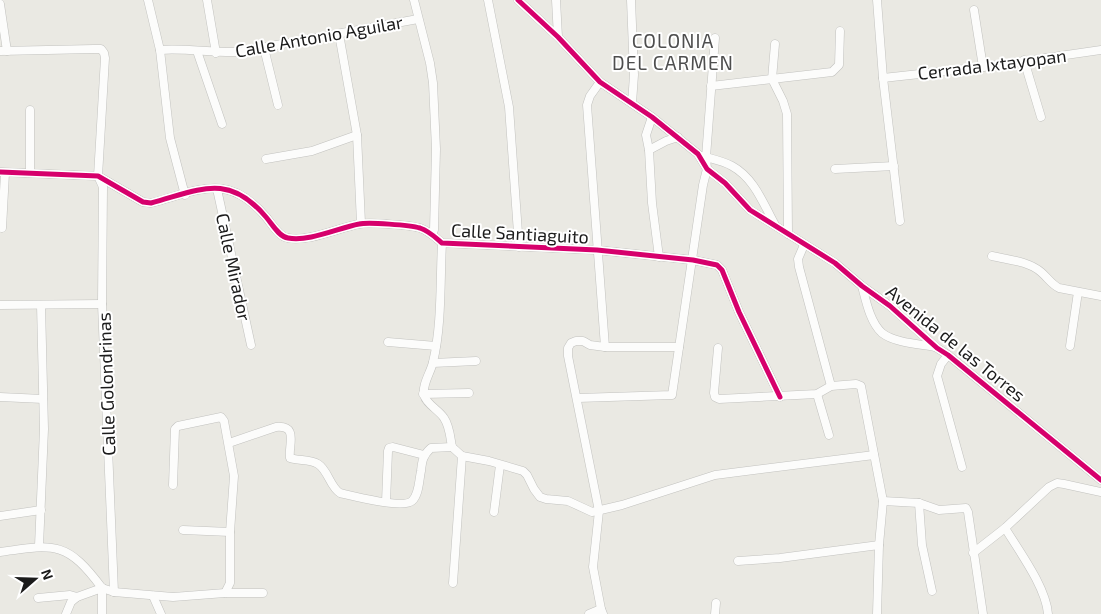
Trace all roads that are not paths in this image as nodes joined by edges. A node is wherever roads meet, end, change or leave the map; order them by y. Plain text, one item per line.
1 (148, 0) edge
2 (207, 0) edge
3 (414, 0) edge
4 (488, 0) edge
5 (518, 0) edge
6 (556, 0) edge
7 (631, 0) edge
8 (877, 0) edge
9 (0, 4) edge
10 (974, 10) dead end
11 (418, 19) junction
12 (2, 24) edge
13 (840, 31) dead end
14 (339, 34) junction
15 (558, 37) junction
16 (715, 38) dead end
17 (775, 44) dead end
18 (264, 48) junction
19 (160, 50) junction
20 (1101, 50) edge
21 (4, 51) edge
22 (198, 51) junction
23 (216, 53) junction
24 (1024, 60) junction
25 (983, 67) junction
26 (883, 78) junction
27 (772, 79) junction
28 (600, 82) junction
29 (711, 86) junction
30 (632, 103) junction
31 (278, 105) dead end
32 (30, 110) dead end
33 (652, 117) junction
34 (1041, 117) dead end
35 (222, 124) dead end
36 (357, 135) junction
37 (678, 137) junction
38 (649, 150) junction
39 (702, 156) junction
40 (266, 159) dead end
41 (894, 166) junction
42 (707, 169) junction
43 (835, 169) dead end
44 (2, 173) edge
45 (30, 173) junction
46 (98, 176) junction
47 (218, 188) junction
48 (185, 194) junction
49 (900, 222) dead end
50 (361, 223) junction
51 (774, 224) junction
52 (2, 228) dead end
53 (432, 234) junction
54 (788, 234) junction
55 (442, 243) junction
56 (804, 245) junction
57 (519, 247) junction
58 (597, 250) junction
59 (992, 256) dead end
60 (659, 257) junction
61 (693, 260) junction
62 (862, 286) junction
63 (1078, 292) junction
64 (1101, 296) edge
65 (102, 304) junction
66 (0, 305) edge
67 (41, 305) junction
68 (388, 342) dead end
69 (251, 345) dead end
70 (436, 346) junction
71 (1070, 346) dead end
72 (605, 347) junction
73 (679, 347) junction
74 (718, 348) dead end
75 (937, 348) junction
76 (948, 355) junction
77 (476, 361) dead end
78 (433, 363) junction
79 (832, 386) junction
80 (469, 393) dead end
81 (424, 394) junction
82 (817, 394) junction
83 (0, 397) edge
84 (780, 397) junction
85 (578, 398) junction
86 (42, 399) junction
87 (829, 435) dead end
88 (229, 443) junction
89 (452, 447) junction
90 (424, 455) junction
91 (874, 455) junction
92 (462, 456) junction
93 (500, 465) junction
94 (962, 467) dead end
95 (1101, 480) edge
96 (173, 485) dead end
97 (1101, 492) edge
98 (883, 501) junction
99 (386, 502) junction
100 (919, 503) junction
101 (41, 510) junction
102 (599, 511) junction
103 (494, 512) dead end
104 (0, 516) edge
105 (1005, 528) junction
106 (183, 530) dead end
107 (230, 532) junction
108 (879, 545) junction
109 (39, 546) junction
110 (0, 552) edge
111 (973, 553) junction
112 (738, 561) dead end
113 (453, 583) dead end
114 (102, 588) junction
115 (932, 591) dead end
116 (114, 592) junction
117 (225, 593) junction
118 (263, 593) dead end
119 (153, 596) junction
120 (38, 598) dead end
121 (77, 598) junction
122 (716, 603) dead end
123 (602, 612) edge
124 (66, 614) edge
125 (102, 614) edge
126 (160, 614) edge
127 (589, 614) edge
128 (715, 614) edge
129 (877, 614) edge
130 (983, 614) edge
131 (1048, 614) edge

1 - 19 street
2 - 23 street
3 - 11 street
4 - 57 street
5 - 15 street, Avenida de las Torres
6 - 15 street
7 - 30 street
8 - 26 street
9 - 12 street
10 - 25 street
11 - 14 street, Calle Antonio Aguilar
11 - 53 street
12 - 21 street
13 - 27 street
14 - 18 street, Calle Antonio Aguilar
14 - 36 street
15 - 28 street, Avenida de las Torres
16 - 29 street
17 - 27 street
18 - 23 street, Calle Antonio Aguilar
18 - 31 street
19 - 22 street, Calle Antonio Aguilar
19 - 48 street
20 - 24 street, Cerrada Ixtayopan
21 - 46 street, Calle Golondrinas
22 - 23 street, Calle Antonio Aguilar
22 - 35 street
24 - 25 street, Cerrada Ixtayopan
24 - 34 street
25 - 26 street, Cerrada Ixtayopan
26 - 41 street
27 - 29 street
27 - 54 street
28 - 30 street, Avenida de las Torres
28 - 58 street
29 - 39 street
30 - 33 street, Avenida de las Torres
32 - 45 street
33 - 37 street, Avenida de las Torres
33 - 38 street
36 - 40 street
36 - 50 street
37 - 38 street
37 - 39 street, Avenida de las Torres
38 - 60 street
39 - 42 street
39 - 51 street, Avenida de las Torres
41 - 43 street
41 - 49 street
42 - 51 street, Avenida de las Torres
42 - 61 street
44 - 45 street, Calle Santiaguito
44 - 52 street
45 - 46 street, Calle Santiaguito
46 - 48 street, Calle Santiaguito
46 - 65 street, Calle Golondrinas
47 - 48 street, Calle Santiaguito
47 - 50 street, Calle Santiaguito
47 - 69 street, Calle Mirador
50 - 53 street, Calle Santiaguito
51 - 54 street, Avenida de las Torres
53 - 55 street, Calle Santiaguito
54 - 56 street, Avenida de las Torres
55 - 57 street, Calle Santiaguito
55 - 70 street
56 - 62 street, Avenida de las Torres
56 - 79 street
57 - 58 street, Calle Santiaguito
58 - 60 street, Calle Santiaguito
58 - 72 street
59 - 63 street
60 - 61 street, Calle Santiaguito
61 - 73 street
61 - 84 street, Calle Santiaguito
62 - 75 street, Avenida de las Torres
62 - 75 street, Avenida de las Torres
63 - 64 street
63 - 71 street
65 - 67 street
65 - 116 street, Calle Golondrinas
66 - 67 street
67 - 86 street
68 - 70 street
70 - 78 street
72 - 73 street
72 - 85 street
73 - 85 street
74 - 84 street
75 - 76 street, Avenida de las Torres
76 - 94 street
76 - 95 street, Avenida de las Torres
77 - 78 street
78 - 81 street
79 - 82 street
79 - 91 street
80 - 81 street
81 - 89 street
82 - 84 street
82 - 87 street
83 - 86 street
85 - 102 street
86 - 101 street
88 - 96 street
88 - 99 street
88 - 107 street
89 - 90 street
89 - 92 street
90 - 99 street
90 - 99 street
91 - 98 street
91 - 102 street
92 - 93 street
92 - 113 street
93 - 102 street
93 - 103 street
97 - 105 street
98 - 100 street
98 - 108 street
100 - 111 street
100 - 115 street
101 - 104 street
101 - 109 street
102 - 123 street
105 - 111 street
105 - 131 street
106 - 107 street
107 - 117 street
108 - 112 street
108 - 129 street
109 - 110 street
109 - 114 street
111 - 130 street
114 - 116 street
114 - 121 street
114 - 125 street
116 - 119 street
117 - 118 street
117 - 119 street
119 - 126 street
120 - 121 street
121 - 124 street
122 - 128 street
123 - 127 street

